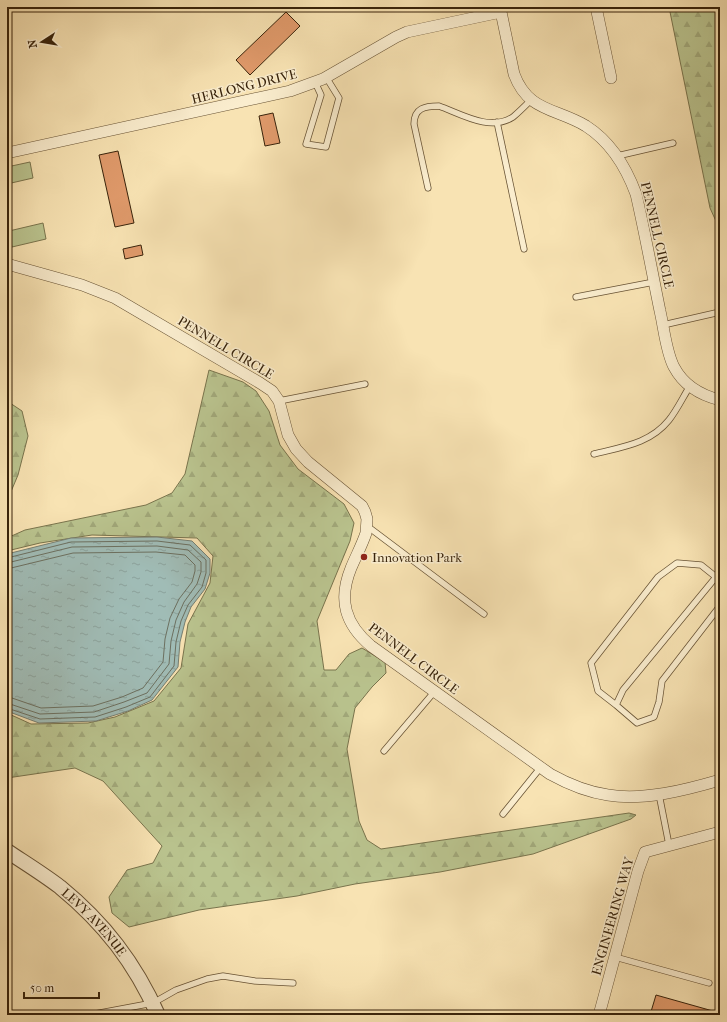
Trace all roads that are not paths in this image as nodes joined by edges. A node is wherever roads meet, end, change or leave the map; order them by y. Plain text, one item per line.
1 (596, 7) edge
2 (501, 10) edge
3 (326, 77) junction
4 (611, 78) dead end
5 (315, 82) junction
6 (531, 100) junction
7 (497, 122) junction
8 (673, 143) dead end
9 (7, 153) edge
10 (617, 156) junction
11 (428, 188) dead end
12 (524, 249) dead end
13 (7, 264) edge
14 (654, 282) junction
15 (576, 298) dead end
16 (720, 312) edge
17 (663, 325) junction
18 (365, 384) dead end
19 (690, 386) junction
20 (720, 400) edge
21 (279, 401) junction
22 (594, 454) dead end
23 (367, 526) junction
24 (718, 578) edge
25 (720, 606) edge
26 (484, 614) dead end
27 (435, 691) junction
28 (616, 705) junction
29 (384, 751) dead end
30 (541, 767) junction
31 (720, 780) edge
32 (658, 794) junction
33 (502, 814) dead end
34 (720, 832) edge
35 (669, 845) junction
36 (7, 851) edge
37 (615, 957) junction
38 (709, 983) dead end
39 (293, 984) dead end
40 (155, 1009) edge
41 (89, 1015) edge
42 (598, 1015) edge

1 - 4 street
2 - 3 street, HERLONG DRIVE
2 - 6 street, PENNELL CIRCLE
3 - 5 street, HERLONG DRIVE
3 - 5 lane
5 - 9 street, HERLONG DRIVE
6 - 7 lane
6 - 10 street, PENNELL CIRCLE
7 - 11 lane
7 - 12 lane
8 - 10 lane
10 - 14 street, PENNELL CIRCLE
13 - 21 street, PENNELL CIRCLE
14 - 15 lane
14 - 17 street, PENNELL CIRCLE
16 - 17 lane
17 - 19 street, PENNELL CIRCLE
18 - 21 lane
19 - 20 street, PENNELL CIRCLE
19 - 22 lane
21 - 23 street, PENNELL CIRCLE
23 - 26 lane
23 - 27 street, PENNELL CIRCLE
24 - 28 lane
24 - 28 lane
25 - 28 lane
27 - 29 lane
27 - 30 street, PENNELL CIRCLE
30 - 32 street, PENNELL CIRCLE
30 - 33 lane
31 - 32 street, PENNELL CIRCLE
32 - 35 lane
34 - 35 street, ENGINEERING WAY
35 - 37 street, ENGINEERING WAY
36 - 40 street, LEVY AVENUE
37 - 38 lane
37 - 42 street, ENGINEERING WAY
39 - 40 lane
40 - 41 lane

